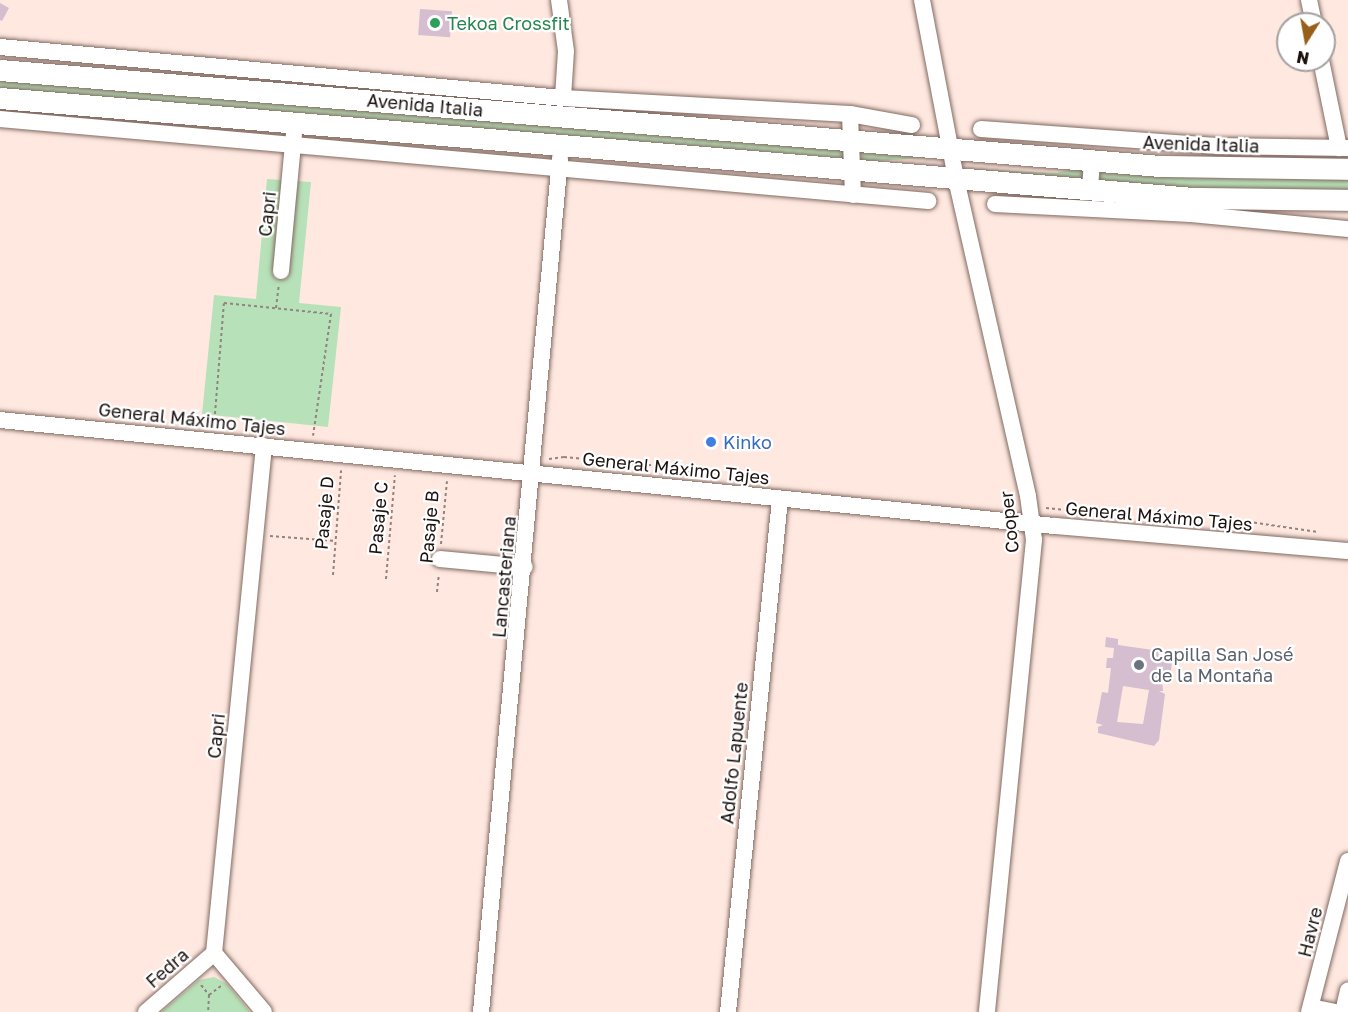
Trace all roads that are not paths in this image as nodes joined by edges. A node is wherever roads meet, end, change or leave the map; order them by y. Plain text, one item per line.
1 (559, 0) edge
2 (922, 0) edge
3 (0, 47) edge
4 (0, 70) edge
5 (1324, 72) edge
6 (0, 98) edge
7 (563, 98) junction
8 (850, 114) junction
9 (0, 119) edge
10 (295, 123) junction
11 (912, 125) dead end
12 (366, 129) junction
13 (981, 129) dead end
14 (851, 141) junction
15 (293, 145) junction
16 (561, 146) junction
17 (1054, 147) junction
18 (951, 148) junction
19 (1344, 148) edge
20 (363, 151) junction
21 (1084, 159) junction
22 (752, 160) junction
23 (796, 164) junction
24 (560, 169) junction
25 (852, 170) junction
26 (1348, 170) edge
27 (886, 174) junction
28 (956, 179) junction
29 (752, 186) junction
30 (1090, 189) junction
31 (796, 190) junction
32 (853, 195) junction
33 (1049, 196) junction
34 (887, 198) junction
35 (1348, 200) edge
36 (928, 201) dead end
37 (995, 204) dead end
38 (1192, 206) junction
39 (1240, 209) junction
40 (1348, 229) edge
41 (281, 271) road end
42 (0, 420) edge
43 (264, 446) junction
44 (533, 473) junction
45 (780, 499) junction
46 (1032, 524) junction
47 (1348, 551) edge
48 (440, 560) road end
49 (525, 567) junction
50 (1348, 861) edge
51 (1342, 912) edge
52 (214, 953) junction
53 (1348, 991) edge
54 (1310, 1009) edge
55 (146, 1012) edge
56 (264, 1012) edge
57 (481, 1012) edge
58 (728, 1012) edge
59 (987, 1012) edge
60 (1335, 1012) edge
61 (1343, 1012) edge

1 - 7 street
2 - 18 street, Cooper
3 - 7 street, Avenida Italia
4 - 14 main road, Avenida Italia
5 - 19 street
6 - 10 main road, Avenida Italia
7 - 8 street, Avenida Italia
8 - 11 street, Avenida Italia
8 - 14 street
9 - 15 street
10 - 12 main road, Avenida Italia
10 - 15 street, Capri
12 - 16 main road, Avenida Italia
12 - 20 street, Avenida Italia
13 - 17 street, Avenida Italia
14 - 18 main road, Avenida Italia
14 - 25 street
15 - 20 street
15 - 41 street, Capri
16 - 22 main road, Avenida Italia
16 - 24 street, Lancasteriana
17 - 18 main road, Avenida Italia
17 - 19 street, Avenida Italia
17 - 21 main road, Avenida Italia
18 - 25 main road
18 - 28 street, Cooper
20 - 24 street
21 - 26 main road, Avenida Italia
21 - 28 main road
21 - 30 street
22 - 23 main road, Avenida Italia
22 - 29 street
23 - 25 main road, Avenida Italia
23 - 31 street
24 - 29 street
24 - 44 street, Lancasteriana
25 - 27 main road, Avenida Italia
25 - 32 street
27 - 28 main road, Avenida Italia
27 - 34 street
28 - 33 main road, Avenida Italia
28 - 46 street, Cooper
29 - 31 street
30 - 33 main road, Avenida Italia
30 - 38 main road, Avenida Italia
31 - 32 street
32 - 34 street
33 - 37 street, Avenida Italia
33 - 38 street, Avenida Italia
34 - 36 street
35 - 39 main road, Avenida Italia
38 - 39 main road, Avenida Italia
39 - 40 street, Avenida Italia
42 - 43 street, General Máximo Tajes
43 - 44 street, General Máximo Tajes
43 - 52 street, Capri
44 - 45 street, General Máximo Tajes
44 - 49 street, Lancasteriana
45 - 46 street, General Máximo Tajes
45 - 58 street, Adolfo Lapuente
46 - 47 street, General Máximo Tajes
46 - 59 street, Cooper
48 - 49 street
49 - 57 street, Lancasteriana
50 - 51 street, Havre
51 - 54 street, Havre
52 - 55 street, Fedra
52 - 56 street
53 - 61 street
54 - 60 street

